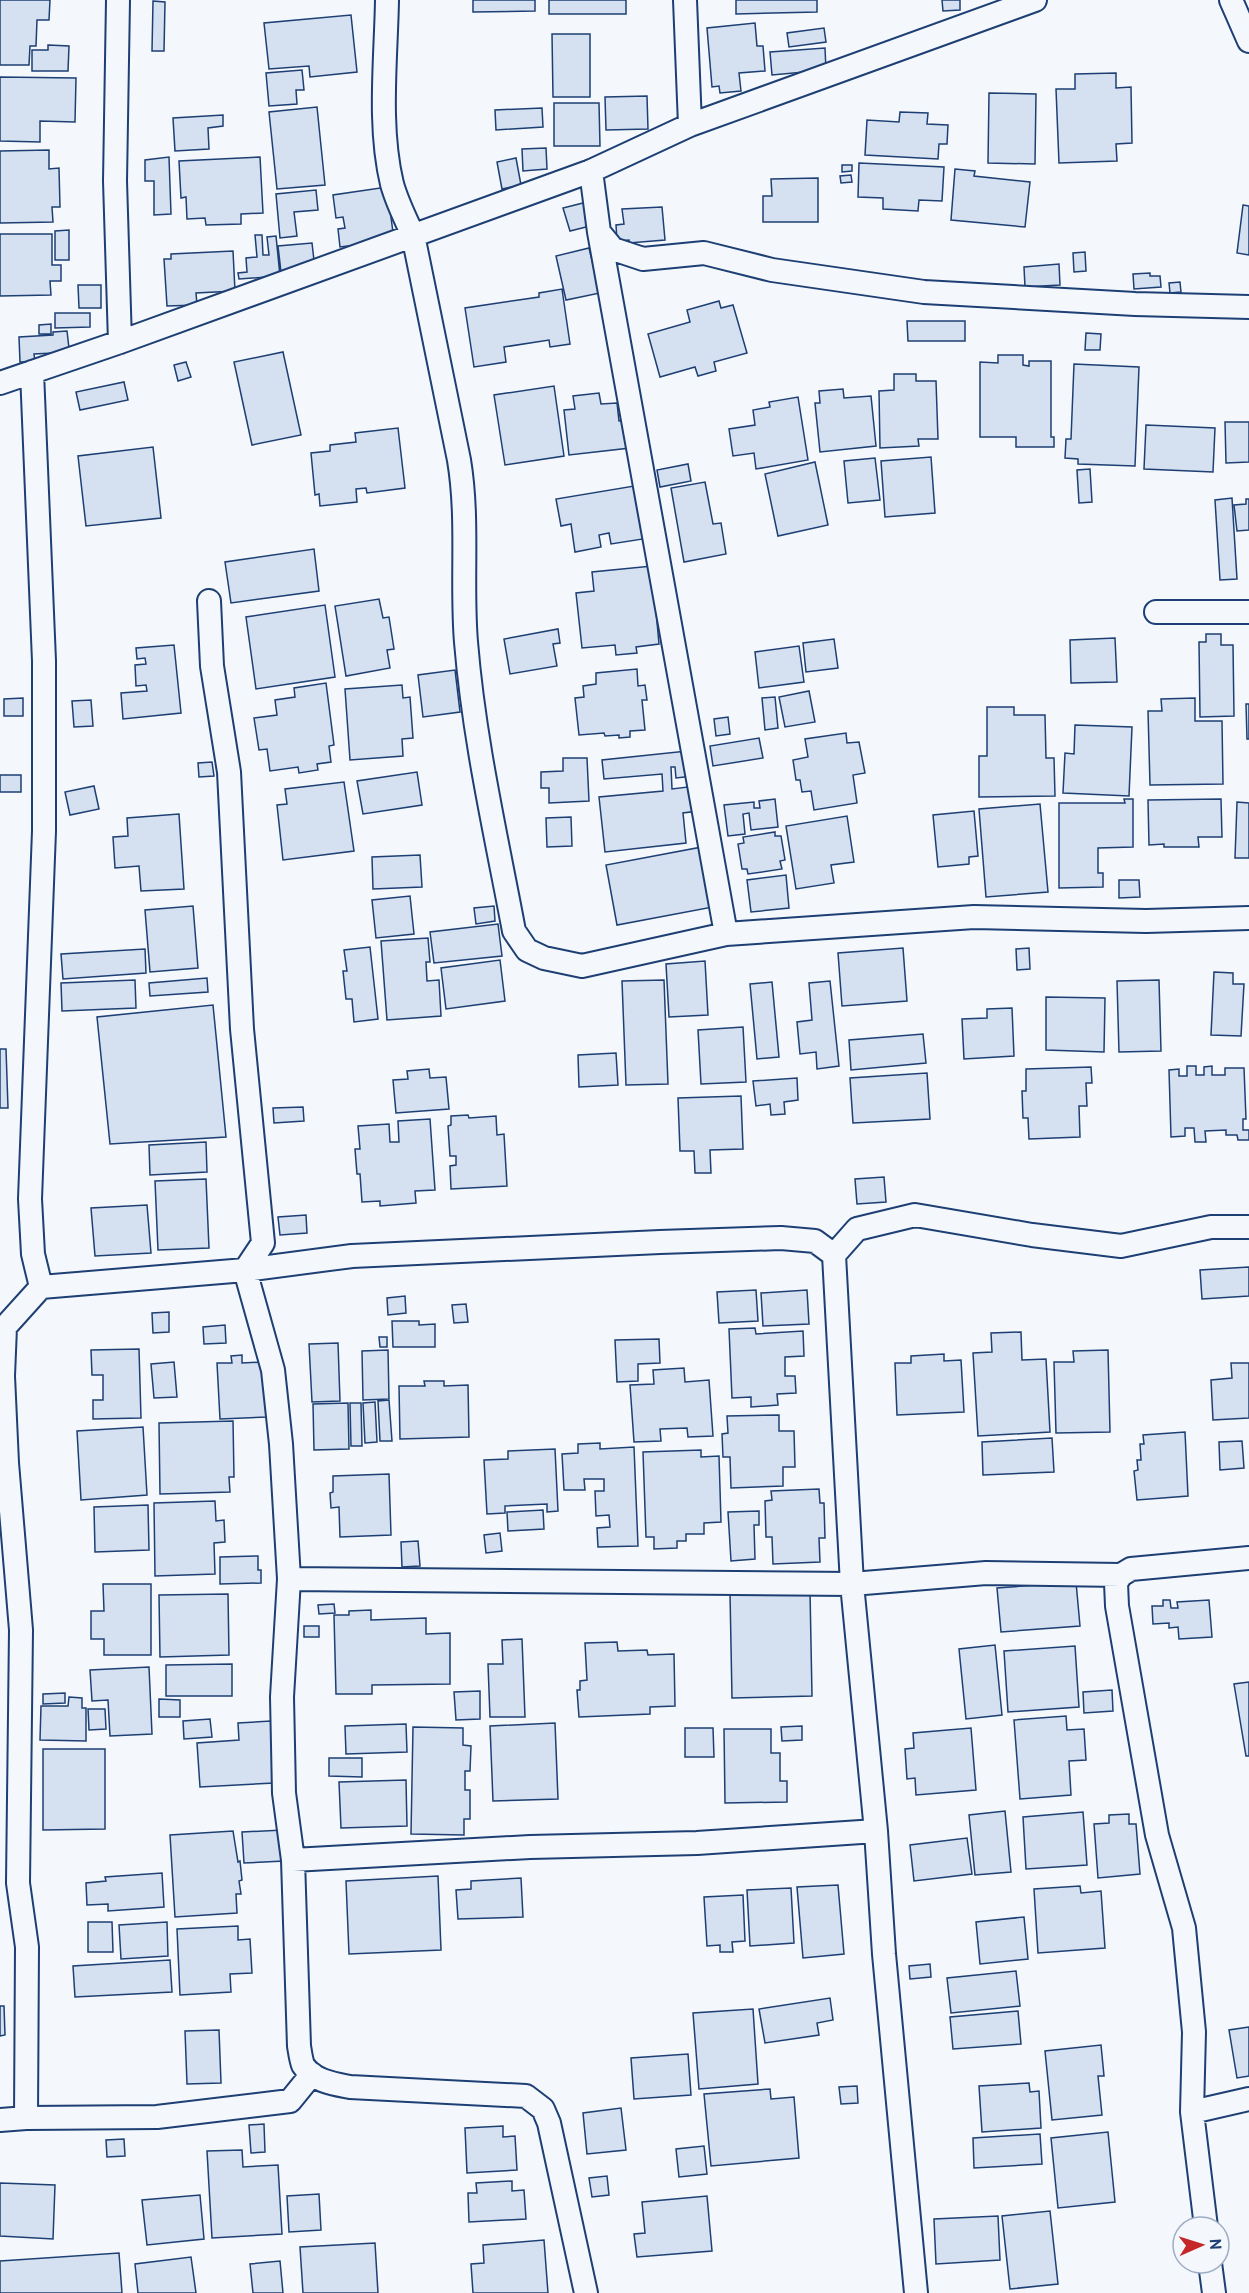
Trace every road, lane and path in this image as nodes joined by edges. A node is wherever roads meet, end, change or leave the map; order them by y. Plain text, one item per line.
1 (118, 0) edge
2 (387, 0) edge
3 (685, 0) edge
4 (1231, 0) edge
5 (1026, 1) edge
6 (1249, 41) edge
7 (690, 126) junction
8 (591, 171) junction
9 (599, 232) junction
10 (413, 234) junction
11 (1249, 307) edge
12 (120, 342) junction
13 (32, 372) junction
14 (0, 383) edge
15 (209, 601) dead end
16 (1156, 612) dead end
17 (1249, 612) edge
18 (1249, 918) edge
19 (726, 934) junction
20 (1249, 1227) edge
21 (834, 1255) junction
22 (245, 1270) junction
23 (41, 1287) junction
24 (3, 1327) edge
25 (1249, 1558) edge
26 (1121, 1575) junction
27 (289, 1579) junction
28 (852, 1584) junction
29 (876, 1832) junction
30 (293, 1860) junction
31 (312, 2074) junction
32 (1249, 2099) edge
33 (1192, 2112) junction
34 (26, 2118) junction
35 (0, 2121) edge
36 (1205, 2215) edge
37 (1212, 2275) edge
38 (586, 2293) edge
39 (916, 2293) edge
40 (1214, 2293) edge

1 - 12 street
2 - 10 street
3 - 7 street
4 - 6 street
5 - 7 street
7 - 8 street
8 - 9 street
8 - 10 street
9 - 11 street
9 - 19 street
10 - 12 street
10 - 19 street
12 - 13 street
13 - 14 street
13 - 23 street
15 - 22 street
16 - 17 street
18 - 19 street
20 - 21 street
21 - 22 street
21 - 28 street
22 - 23 street
22 - 27 street
23 - 24 street
24 - 34 street
25 - 26 street
26 - 28 street
26 - 33 street
27 - 28 street
27 - 30 street
28 - 29 street
29 - 30 street
29 - 39 street
30 - 31 street
31 - 34 street
31 - 38 street
32 - 33 street
33 - 36 street
34 - 35 street
37 - 40 street

